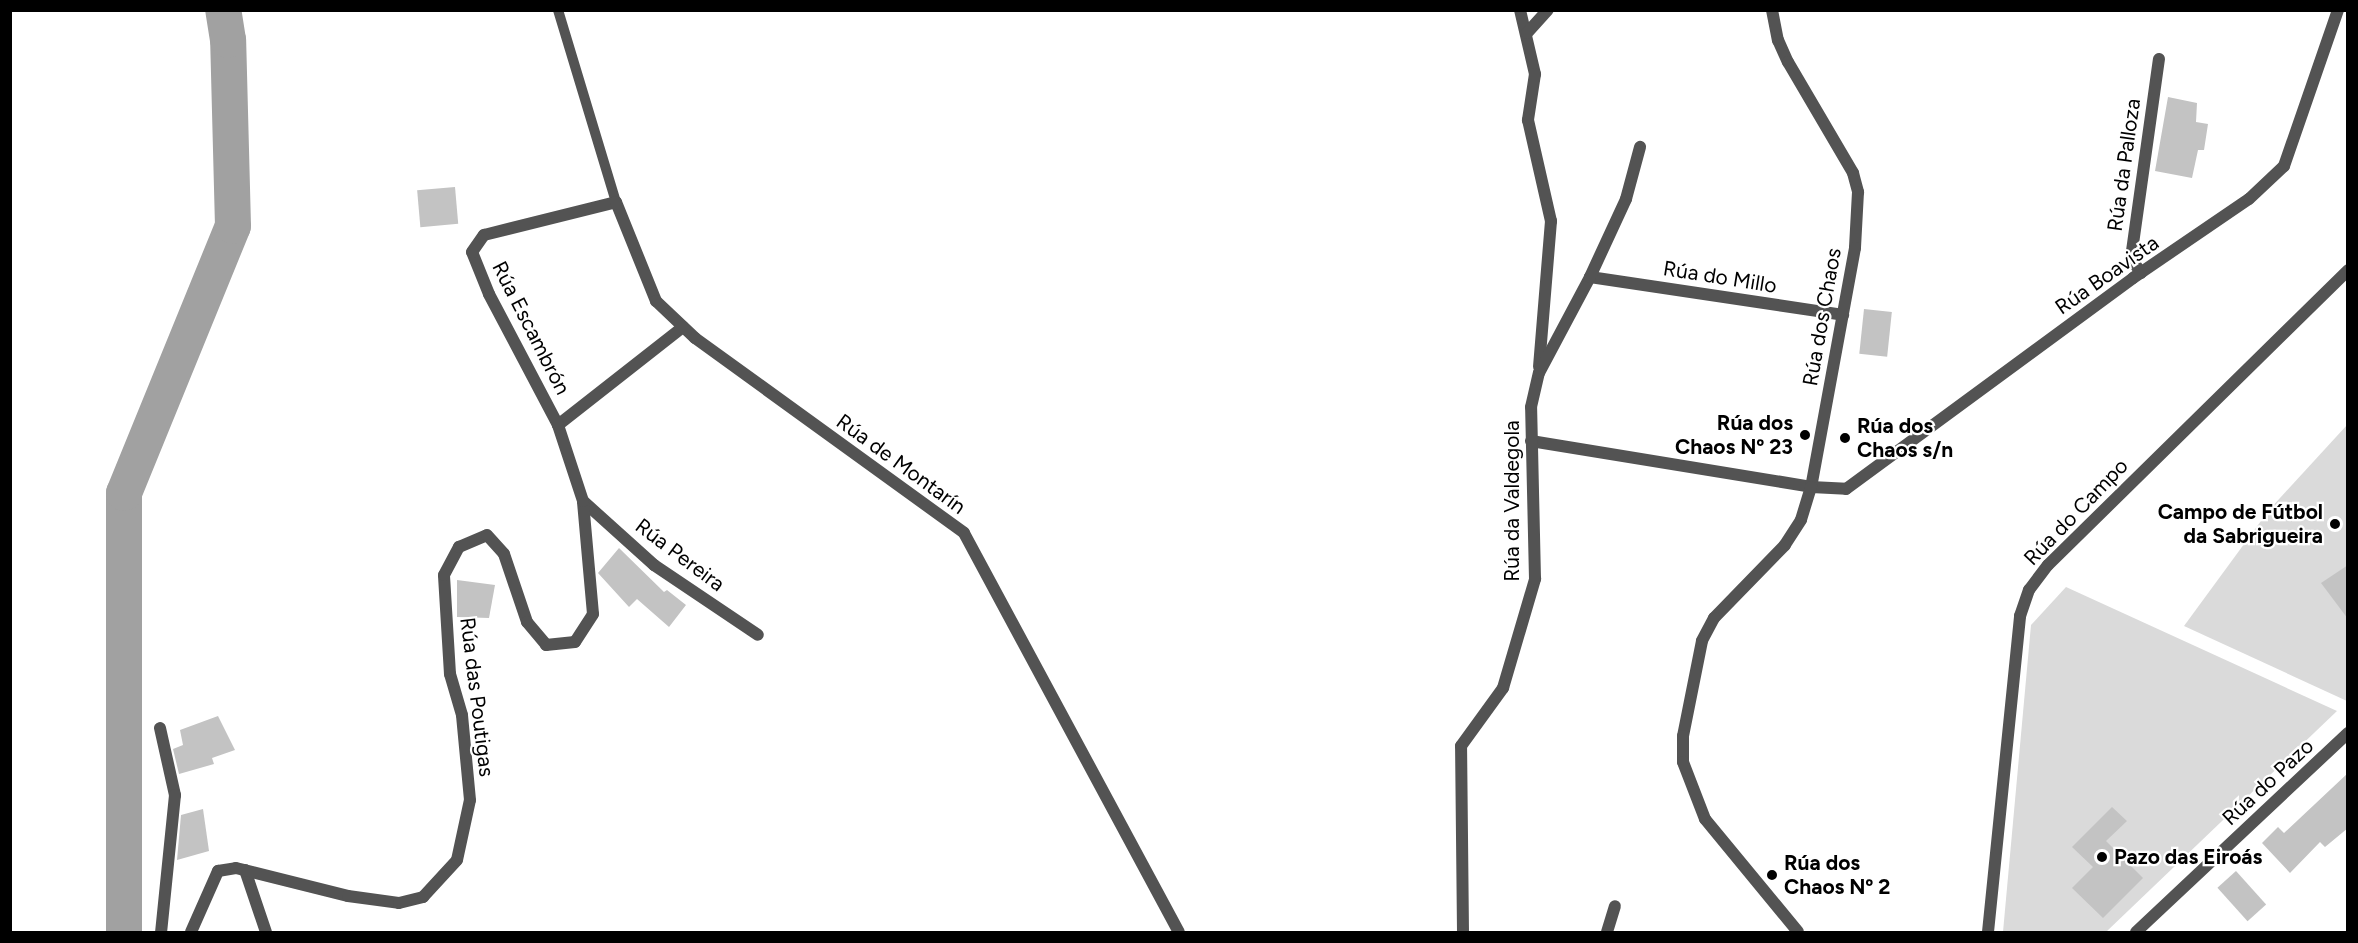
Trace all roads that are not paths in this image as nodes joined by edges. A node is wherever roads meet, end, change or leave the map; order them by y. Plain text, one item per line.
1 (558, 10) edge
2 (1520, 10) edge
3 (1548, 10) edge
4 (1772, 10) edge
5 (2338, 10) edge
6 (1527, 33) junction
7 (2158, 59) dead end
8 (1640, 147) dead end
9 (616, 202) junction
10 (2348, 270) edge
11 (2141, 273) junction
12 (1590, 277) junction
13 (1843, 315) junction
14 (683, 327) junction
15 (1539, 373) junction
16 (558, 425) junction
17 (1531, 441) junction
18 (1811, 487) junction
19 (583, 501) junction
20 (758, 635) dead end
21 (160, 728) dead end
22 (2348, 733) edge
23 (245, 870) junction
24 (1615, 906) dead end
25 (161, 933) edge
26 (190, 933) edge
27 (266, 933) edge
28 (1179, 933) edge
29 (1463, 933) edge
30 (1607, 933) edge
31 (1798, 933) edge
32 (1988, 933) edge
33 (2136, 933) edge

1 - 9 lane
2 - 6 street
3 - 6 street
4 - 13 street, Rúa dos Chaos
5 - 11 street, Rúa Boavista
6 - 15 street
7 - 11 street, Rúa da Palloza
8 - 12 street, Rúa da Valdegola
9 - 14 street, Rúa de Montarín
9 - 16 street, Rúa Escambrón
10 - 32 street, Rúa do Campo
11 - 18 street, Rúa Boavista
12 - 13 street, Rúa do Millo
12 - 15 street, Rúa da Valdegola
13 - 18 street, Rúa dos Chaos
14 - 16 street
14 - 28 street, Rúa de Montarín
15 - 17 street, Rúa da Valdegola
16 - 19 street, Rúa Escambrón
17 - 18 street, Rúa Boavista
17 - 29 street, Rúa da Valdegola
18 - 31 street, Rúa dos Chaos
19 - 20 street, Rúa Pereira
19 - 23 street, Rúa das Poutigas
21 - 25 street
22 - 33 street, Rúa do Pazo
23 - 26 street, Rúa das Poutigas
23 - 27 street
24 - 30 street

